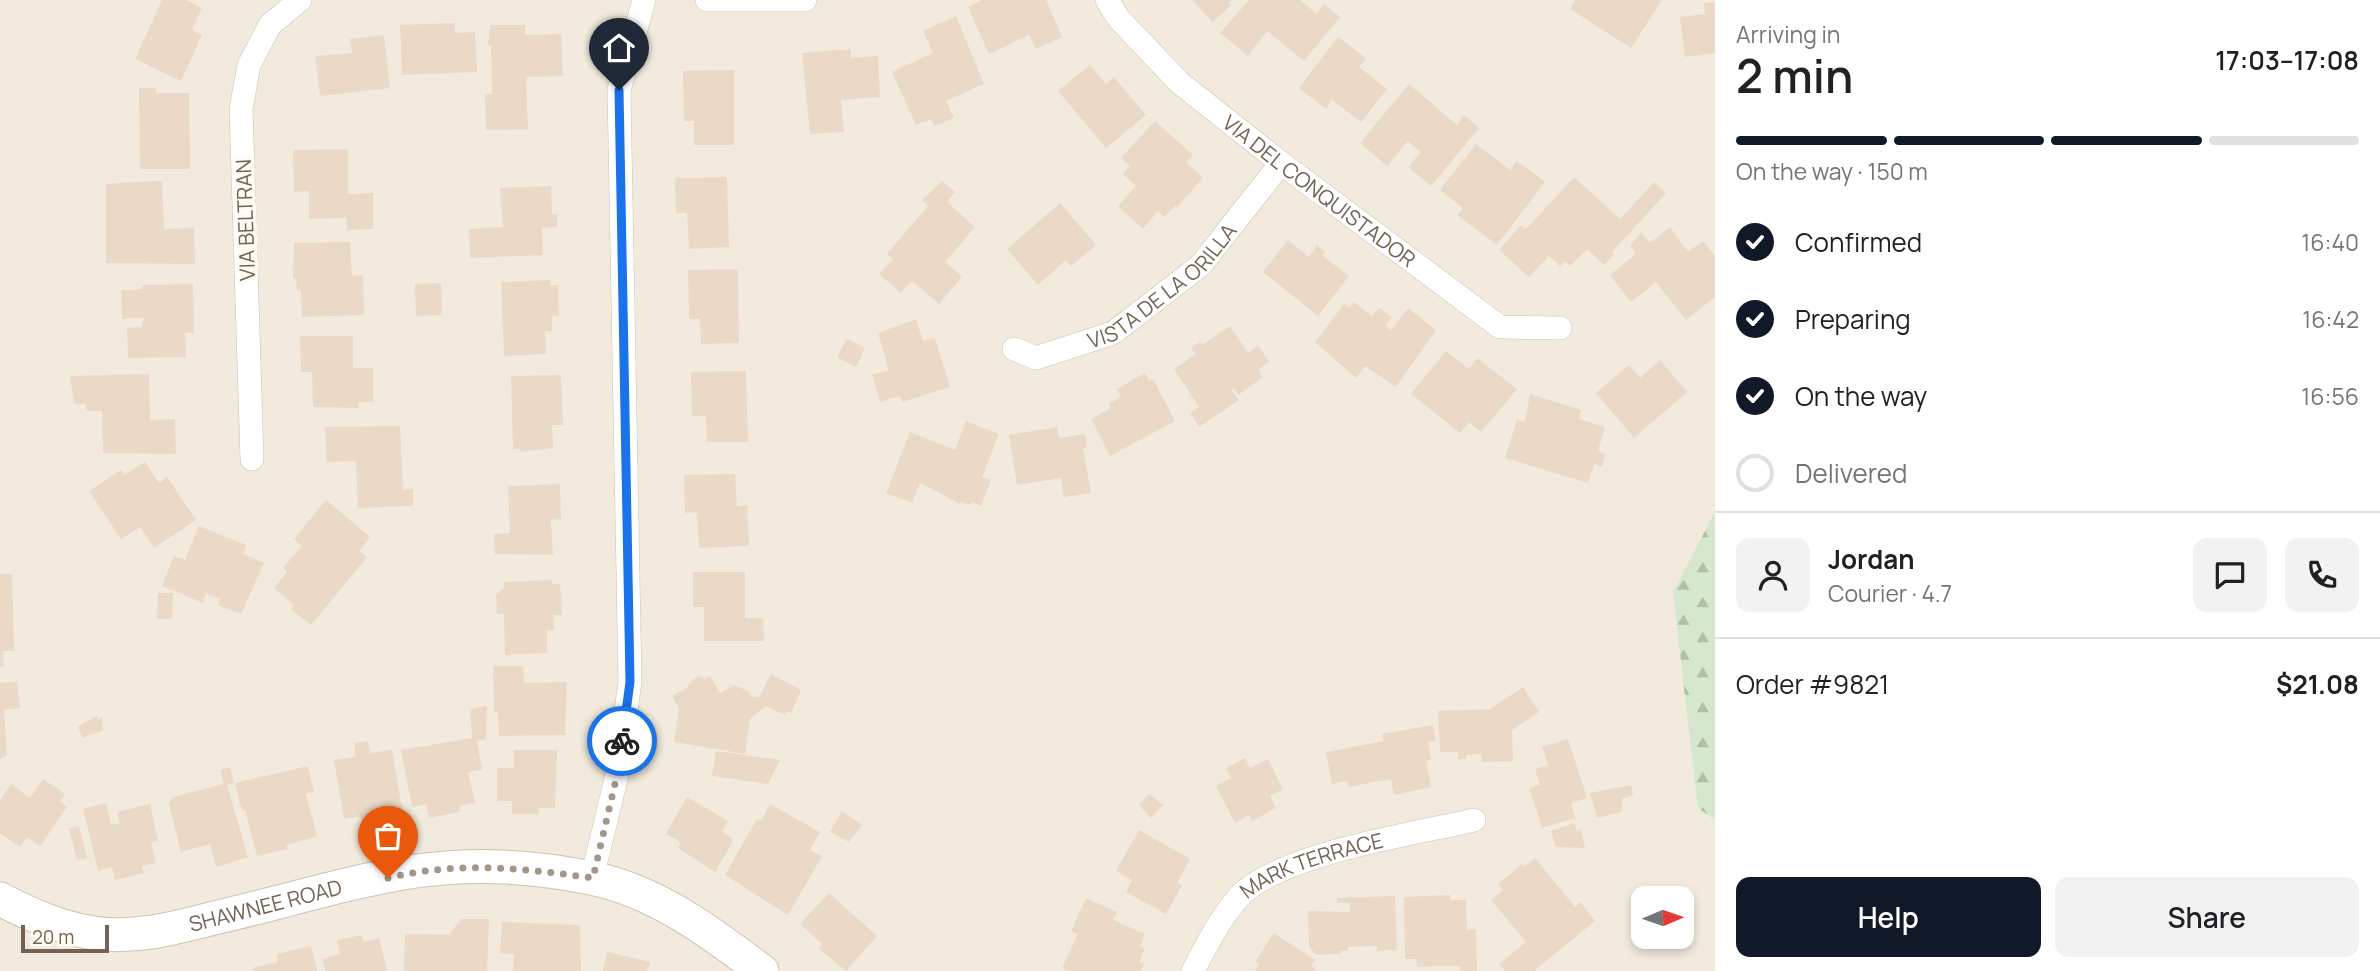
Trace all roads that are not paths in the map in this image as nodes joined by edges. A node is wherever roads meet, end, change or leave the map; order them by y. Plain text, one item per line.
1 (300, 0) edge
2 (643, 0) edge
3 (707, 0) edge
4 (805, 0) edge
5 (1107, 0) edge
6 (1281, 163) junction
7 (1560, 328) dead end
8 (1014, 348) dead end
9 (252, 459) dead end
10 (1475, 820) dead end
11 (593, 878) junction
12 (0, 899) edge
13 (762, 971) edge
14 (1193, 971) edge

1 - 9 street, VIA BELTRAN
2 - 11 street
3 - 4 street
5 - 6 street, VIA DEL CONQUISTADOR
6 - 7 street, VIA DEL CONQUISTADOR
6 - 8 street, VISTA DE LA ORILLA
10 - 14 street, MARK TERRACE
11 - 12 street, SHAWNEE ROAD
11 - 13 street, SHAWNEE ROAD

